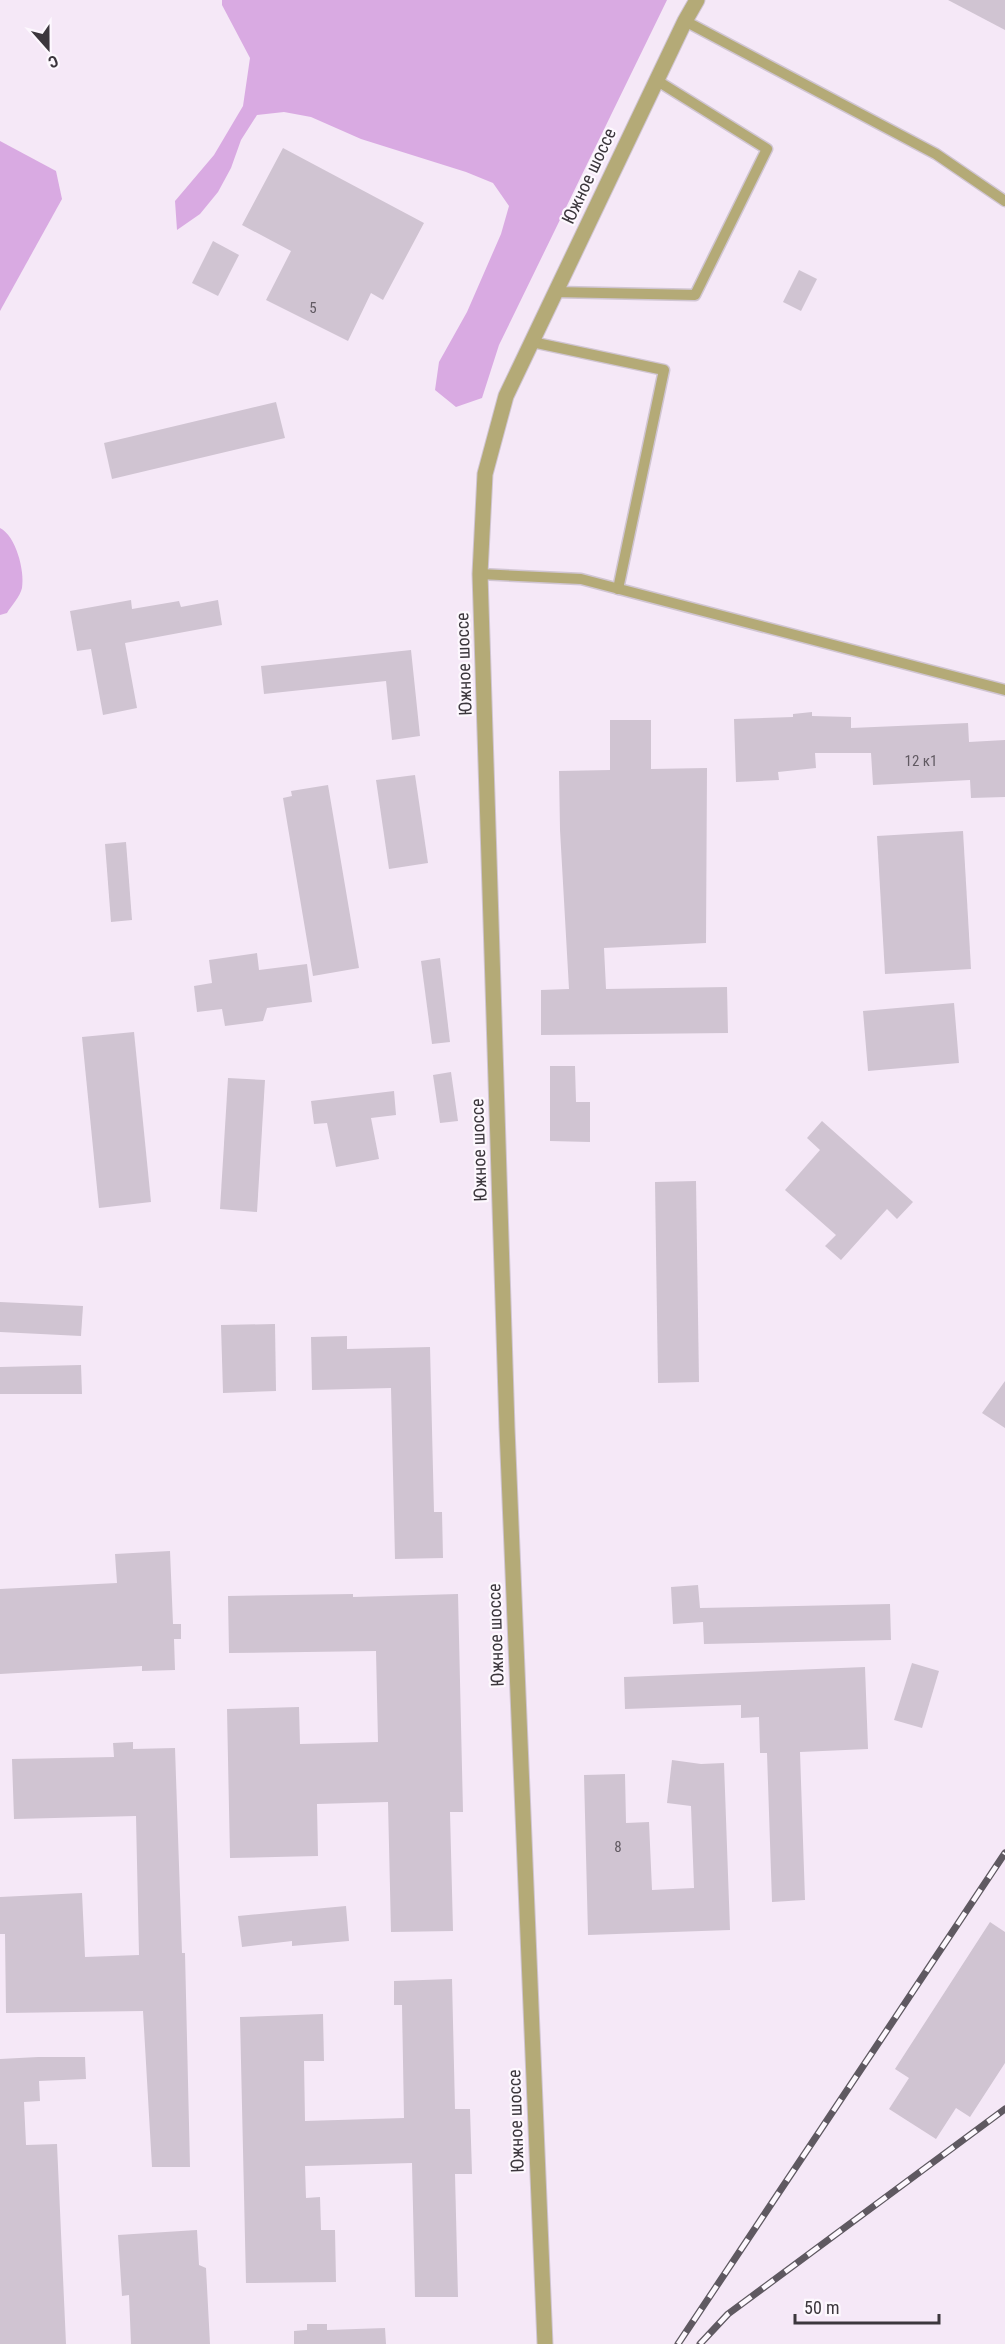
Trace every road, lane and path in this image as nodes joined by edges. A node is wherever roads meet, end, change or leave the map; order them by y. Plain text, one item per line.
1 (697, 0) edge
2 (685, 21) junction
3 (656, 80) junction
4 (1005, 201) edge
5 (556, 291) junction
6 (532, 342) junction
7 (480, 574) junction
8 (618, 589) junction
9 (1005, 690) edge
10 (545, 2344) edge

1 - 2 street, Южное шоссе
2 - 3 street, Южное шоссе
2 - 4 lane
3 - 5 street, Южное шоссе
3 - 5 lane
5 - 6 street, Южное шоссе
6 - 7 street, Южное шоссе
6 - 8 lane
7 - 8 lane
7 - 10 street, Южное шоссе
8 - 9 lane

